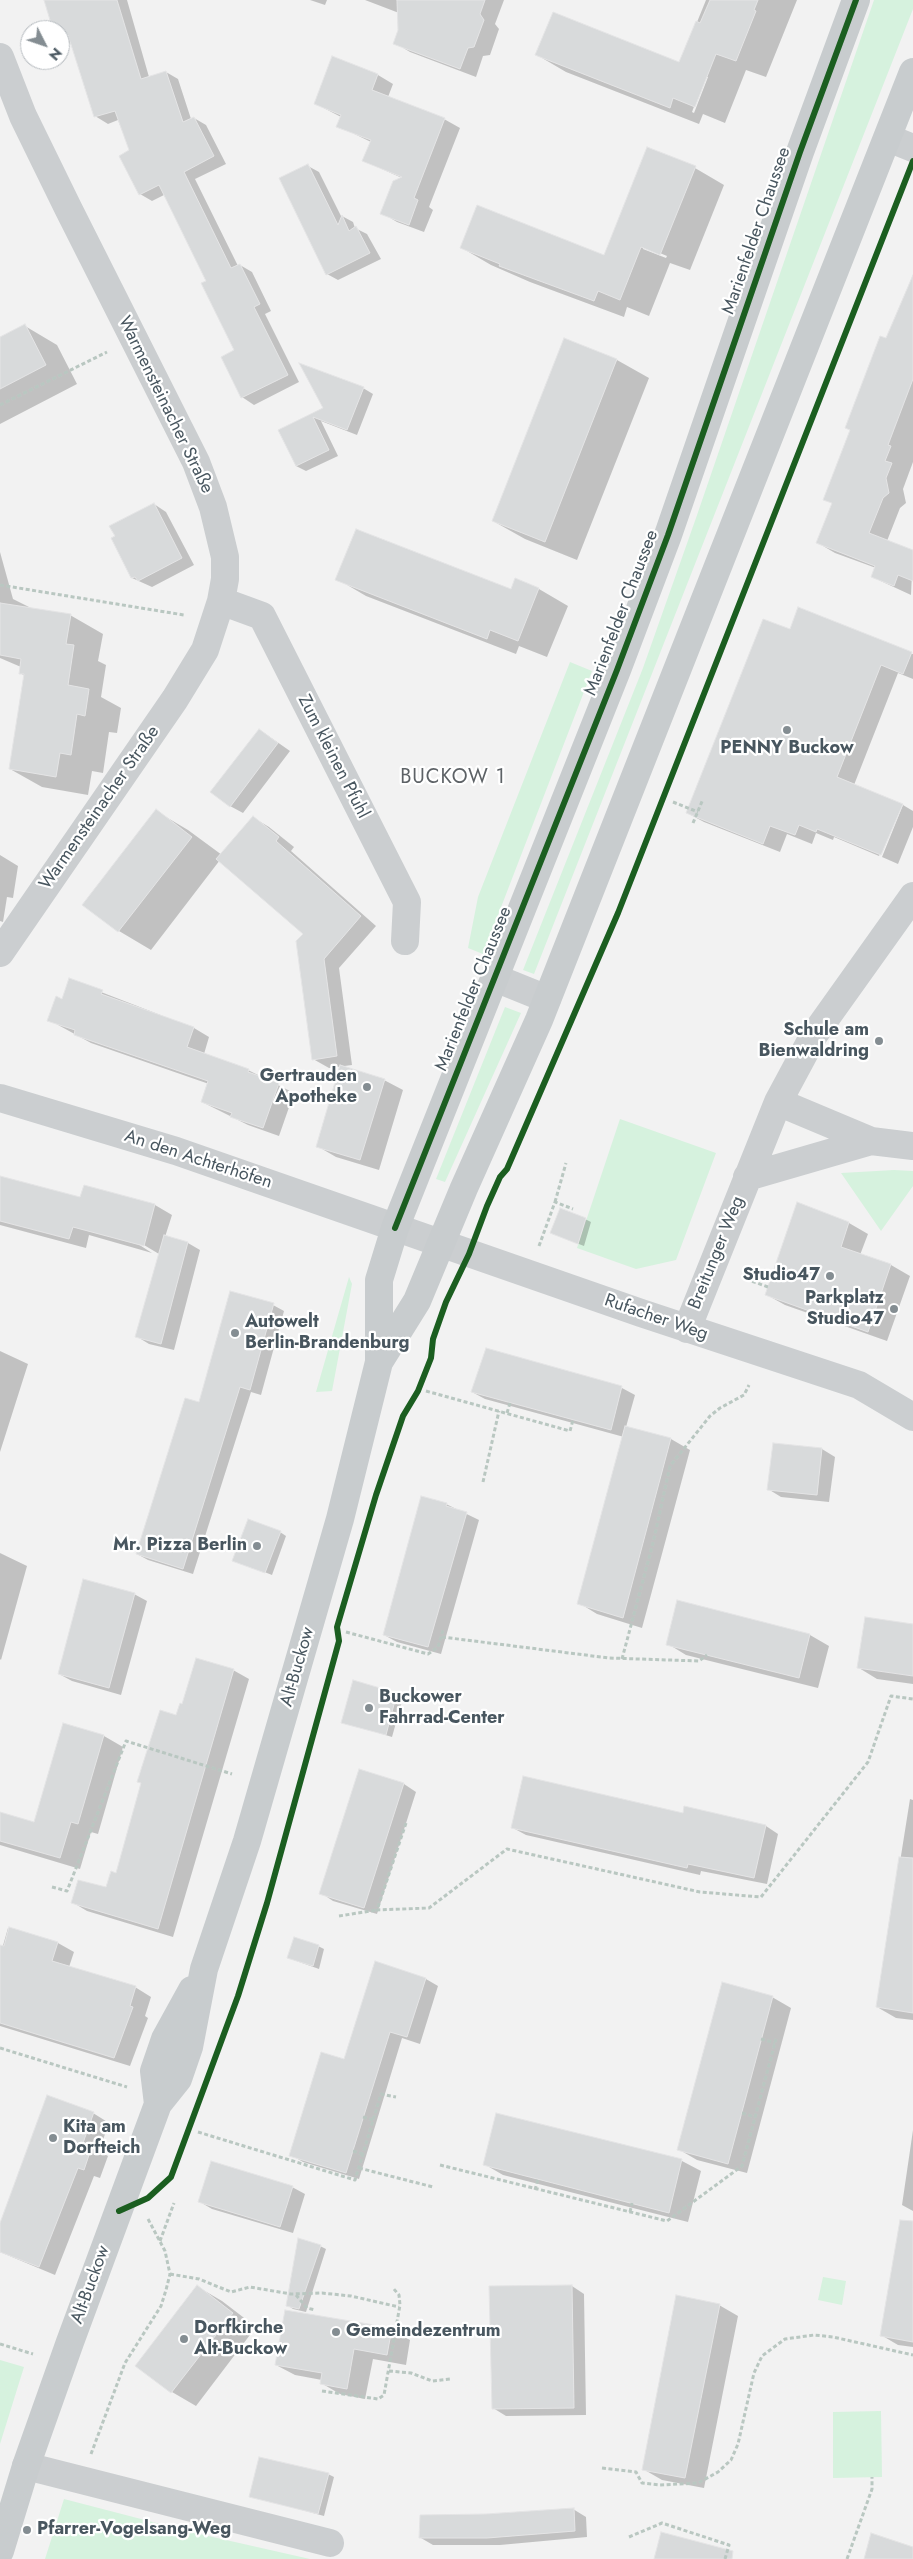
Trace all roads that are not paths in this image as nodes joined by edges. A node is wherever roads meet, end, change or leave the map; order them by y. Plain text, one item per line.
1 (856, 0) edge
2 (0, 57) edge
3 (913, 72) edge
4 (888, 138) junction
5 (913, 148) edge
6 (221, 601) junction
7 (913, 896) edge
8 (405, 941) dead end
9 (0, 953) edge
10 (495, 978) junction
11 (547, 999) junction
12 (0, 1098) edge
13 (778, 1102) junction
14 (871, 1141) junction
15 (913, 1146) edge
16 (746, 1177) junction
17 (395, 1228) junction
18 (441, 1244) junction
19 (687, 1329) junction
20 (379, 1362) junction
21 (913, 1417) edge
22 (26, 2466) junction
23 (330, 2543) dead end
24 (0, 2551) edge

1 - 10 main road, Marienfelder Chaussee
2 - 6 street, Warmensteinacher Straße
3 - 4 main road
4 - 5 street
4 - 11 main road
6 - 8 street, Zum kleinen Pfuhl
6 - 9 street, Warmensteinacher Straße
7 - 13 street
10 - 11 street
10 - 17 main road, Marienfelder Chaussee
11 - 18 main road
12 - 17 street, An den Achterhöfen
13 - 14 street, Breitunger Weg
13 - 16 street, Breitunger Weg
14 - 15 street, Breitunger Weg
14 - 16 street, Breitunger Weg
16 - 19 street, Breitunger Weg
17 - 18 street, Rufacher Weg
17 - 20 main road, Marienfelder Chaussee
18 - 19 street, Rufacher Weg
18 - 20 main road
19 - 21 street, Rufacher Weg
20 - 22 main road, Alt-Buckow
22 - 23 street
22 - 24 main road, Alt-Buckow

